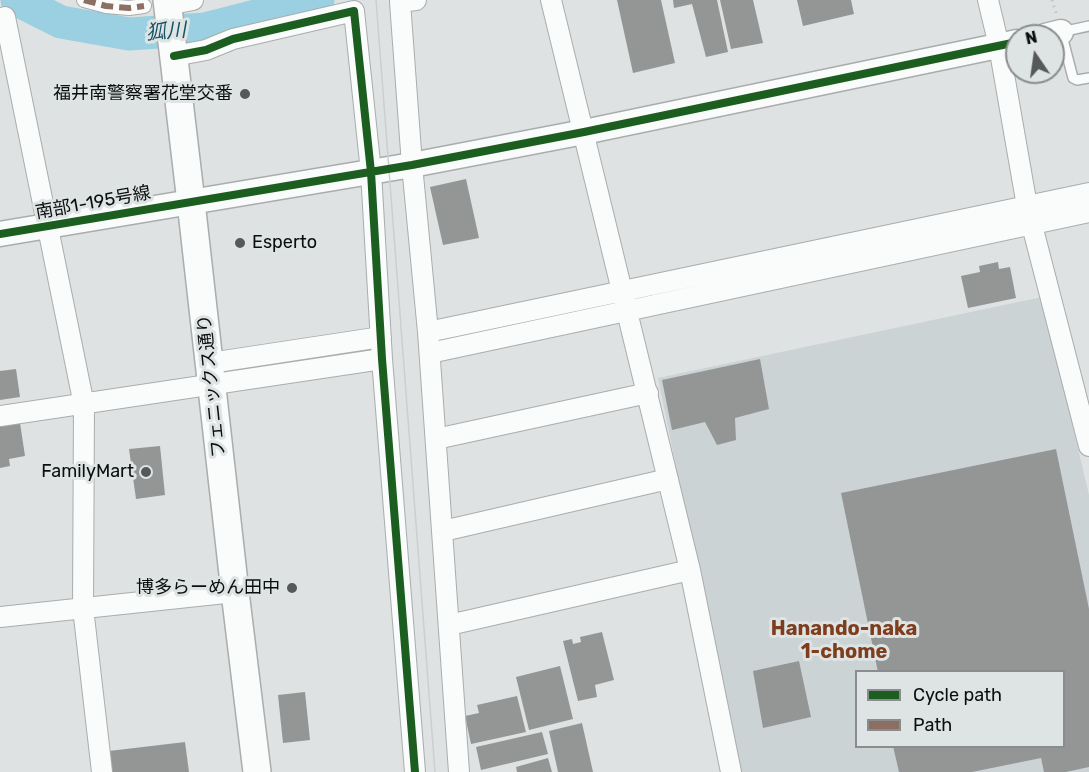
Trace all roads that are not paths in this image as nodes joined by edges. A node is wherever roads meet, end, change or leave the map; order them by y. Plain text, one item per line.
1 (84, 0) edge
2 (416, 0) edge
3 (551, 0) edge
4 (988, 0) edge
5 (168, 4) edge
6 (354, 5) edge
7 (5, 17) dead end
8 (1089, 26) edge
9 (1065, 31) edge
10 (1005, 37) edge
11 (1005, 45) edge
12 (174, 52) junction
13 (1065, 62) edge
14 (1089, 78) edge
15 (1013, 84) edge
16 (584, 132) junction
17 (412, 165) junction
18 (371, 172) junction
19 (1089, 193) edge
20 (191, 202) junction
21 (1089, 212) edge
22 (1030, 215) junction
23 (47, 226) junction
24 (0, 234) edge
25 (622, 291) junction
26 (628, 311) junction
27 (428, 332) junction
28 (381, 337) junction
29 (430, 353) junction
30 (382, 359) junction
31 (211, 373) junction
32 (648, 393) junction
33 (84, 405) junction
34 (0, 416) edge
35 (436, 439) junction
36 (1089, 446) edge
37 (668, 479) junction
38 (443, 531) junction
39 (690, 570) junction
40 (235, 592) junction
41 (83, 608) junction
42 (0, 617) edge
43 (449, 625) junction
44 (102, 772) edge
45 (257, 772) edge
46 (415, 772) edge
47 (459, 772) edge
48 (731, 772) edge

1 - 5 street
2 - 17 street
3 - 16 street
4 - 10 street
5 - 12 main road, フェニックス通り
6 - 12 street
6 - 18 street
7 - 23 street
8 - 9 lane
11 - 16 street, 南部1-195号線
12 - 20 main road, フェニックス通り
13 - 14 lane
15 - 22 street
16 - 17 street, 南部1-195号線
16 - 25 street
17 - 18 street, 南部1-195号線
17 - 27 street
18 - 20 street, 南部1-195号線
18 - 28 street
19 - 22 street
20 - 23 street, 南部1-195号線
20 - 31 main road, フェニックス通り
21 - 22 street
22 - 25 street
22 - 26 street
22 - 36 street
23 - 24 street, 南部1-195号線
23 - 33 street
25 - 26 street
25 - 27 street
26 - 29 street
26 - 32 street
27 - 29 street
28 - 30 street
28 - 31 street
29 - 35 street
30 - 31 street
30 - 46 street
31 - 33 street
31 - 40 main road, フェニックス通り
32 - 35 street
32 - 37 street
33 - 34 street
33 - 41 street
35 - 38 street
37 - 38 street
37 - 39 street
38 - 43 street
39 - 43 street
39 - 48 street
40 - 41 street
40 - 45 main road, フェニックス通り
41 - 42 street
41 - 44 street
43 - 47 street

